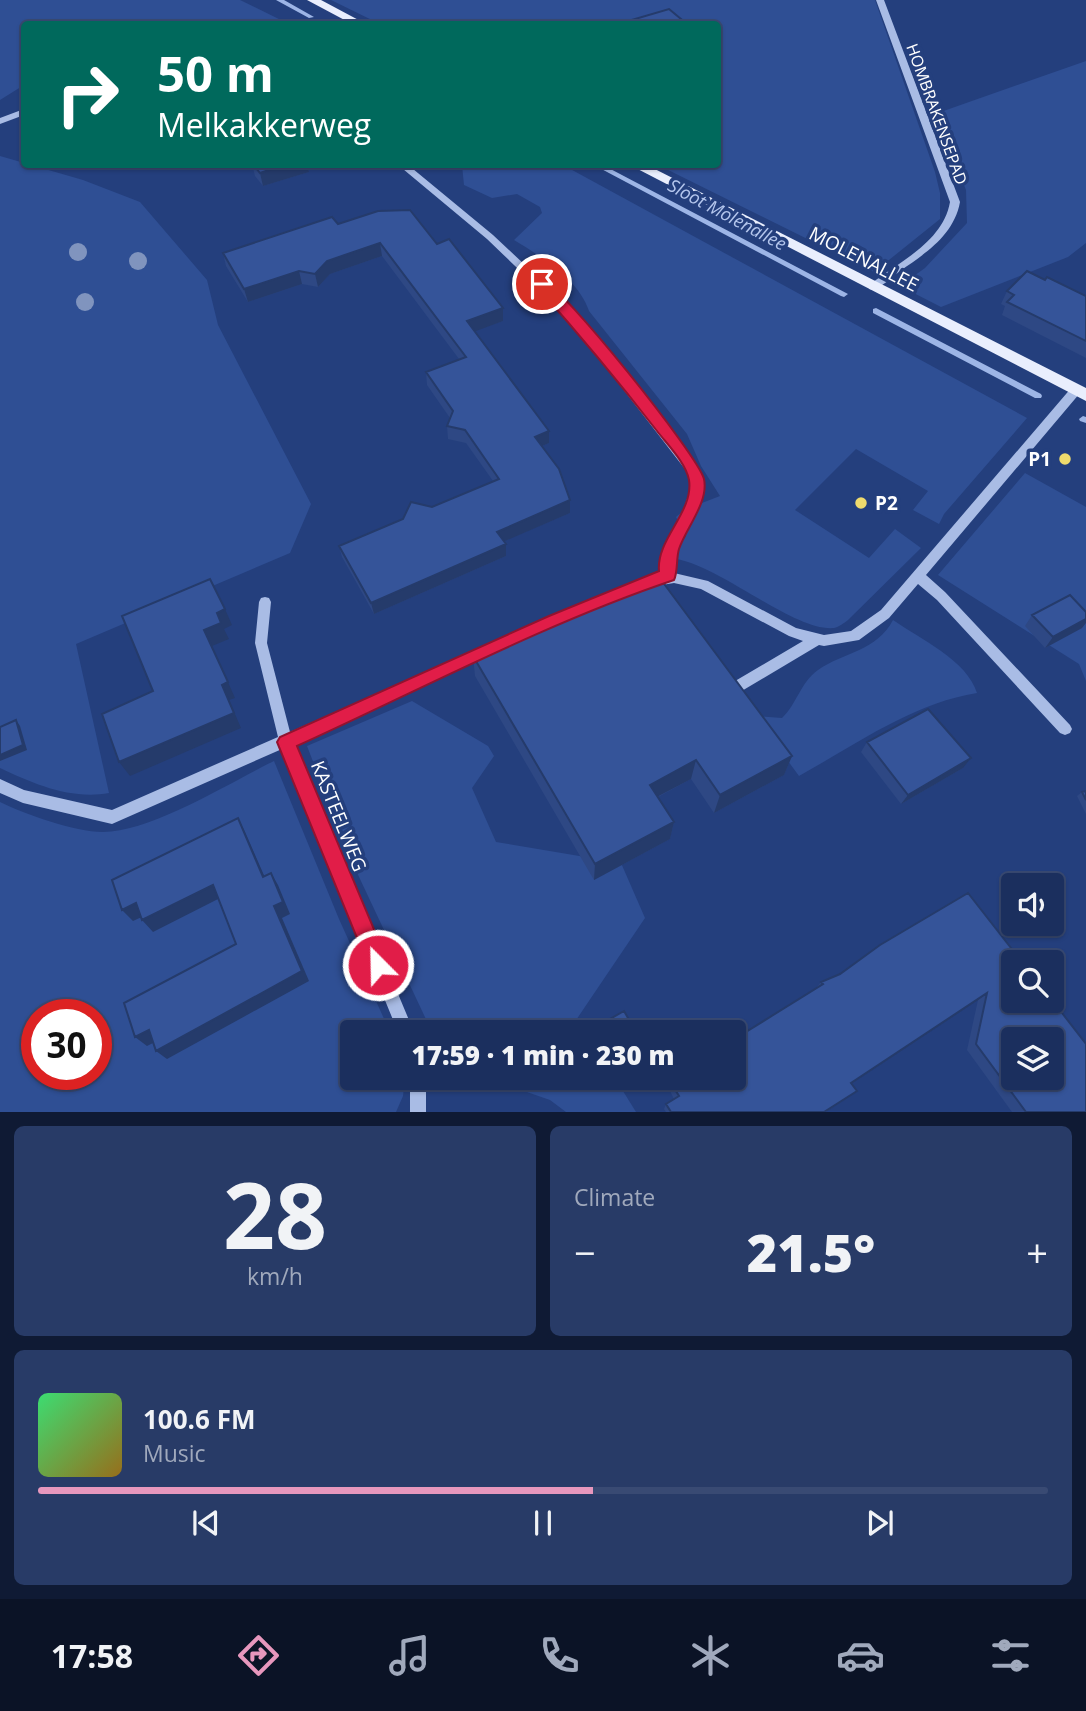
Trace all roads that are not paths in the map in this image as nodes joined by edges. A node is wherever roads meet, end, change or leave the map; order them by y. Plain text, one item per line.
1 (312, 0) edge
2 (880, 0) edge
3 (354, 21) edge
4 (21, 112) edge
5 (0, 121) edge
6 (406, 168) edge
7 (642, 168) edge
8 (873, 287) junction
9 (1081, 393) edge
10 (668, 575) junction
11 (918, 576) junction
12 (627, 589) edge
13 (265, 602) dead end
14 (817, 639) junction
15 (492, 649) edge
16 (735, 688) edge
17 (1065, 729) dead end
18 (286, 742) junction
19 (0, 786) edge
20 (401, 1020) edge
21 (419, 1090) edge
22 (422, 1112) edge

1 - 3 main road
2 - 8 street, HOMBRAKENSEPAD
4 - 5 street
6 - 10 street
7 - 8 main road, MOLENALLEE
8 - 9 main road, MOLENALLEE
9 - 11 street, MOLENALLEE
10 - 12 street, MOLENALLEE
10 - 14 street, MOLENALLEE
11 - 14 street, MOLENALLEE
11 - 17 street
13 - 18 street, KASTEELWEG
14 - 16 street, MOLENALLEE
15 - 18 street
18 - 19 street
18 - 20 street, KASTEELWEG
21 - 22 street

